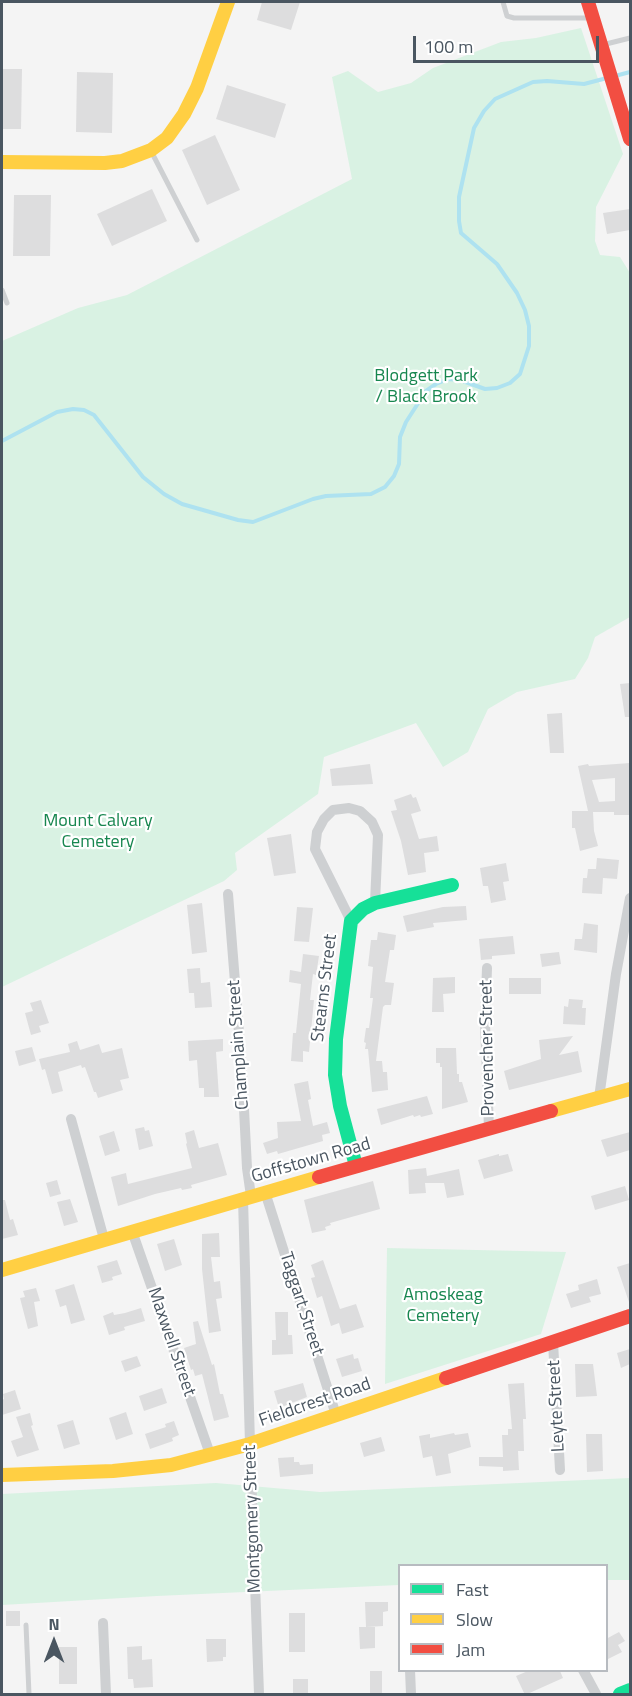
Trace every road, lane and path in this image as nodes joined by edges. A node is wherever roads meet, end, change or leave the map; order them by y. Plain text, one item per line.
1 (228, 2) edge
2 (503, 2) edge
3 (588, 2) edge
4 (592, 18) junction
5 (630, 38) edge
6 (602, 51) junction
7 (630, 139) edge
8 (150, 150) junction
9 (2, 162) edge
10 (197, 240) dead end
11 (2, 290) edge
12 (7, 303) dead end
13 (452, 885) dead end
14 (228, 894) dead end
15 (630, 898) edge
16 (375, 903) junction
17 (351, 921) junction
18 (487, 968) dead end
19 (630, 1089) edge
20 (599, 1098) junction
21 (71, 1119) dead end
22 (489, 1129) junction
23 (356, 1166) junction
24 (253, 1196) junction
25 (132, 1231) junction
26 (105, 1239) junction
27 (2, 1270) edge
28 (630, 1316) edge
29 (553, 1342) junction
30 (336, 1415) junction
31 (250, 1444) junction
32 (210, 1454) junction
33 (560, 1470) dead end
34 (2, 1475) edge
35 (103, 1623) dead end
36 (26, 1625) dead end
37 (410, 1672) edge
38 (584, 1672) edge
39 (630, 1689) edge
40 (29, 1695) edge
41 (106, 1695) edge
42 (259, 1695) edge
43 (411, 1695) edge
44 (596, 1695) edge
45 (621, 1695) edge

1 - 8 street
2 - 4 lane
3 - 4 street
4 - 6 street
5 - 6 lane
6 - 7 street
8 - 9 street
8 - 10 lane
11 - 12 lane
13 - 16 street, Stearns Street
14 - 24 street, Champlain Street
15 - 20 street
16 - 17 street, Stearns Street
16 - 17 street
17 - 23 street, Stearns Street
18 - 22 street, Provencher Street
19 - 20 street, Goffstown Road
20 - 22 street, Goffstown Road
21 - 26 street
22 - 23 street, Goffstown Road
23 - 24 street, Goffstown Road
24 - 25 street, Goffstown Road
24 - 30 street, Taggart Street
24 - 31 street, Montgomery Street
25 - 26 street, Goffstown Road
25 - 32 street, Maxwell Street
26 - 27 street, Goffstown Road
28 - 29 street, Fieldcrest Road
29 - 30 street, Fieldcrest Road
29 - 33 street, Leyte Street
30 - 31 street, Fieldcrest Road
31 - 32 street, Fieldcrest Road
31 - 42 street, Montgomery Street
32 - 34 street, Fieldcrest Road
35 - 41 street
36 - 40 lane
37 - 43 street
38 - 44 street
39 - 45 street

